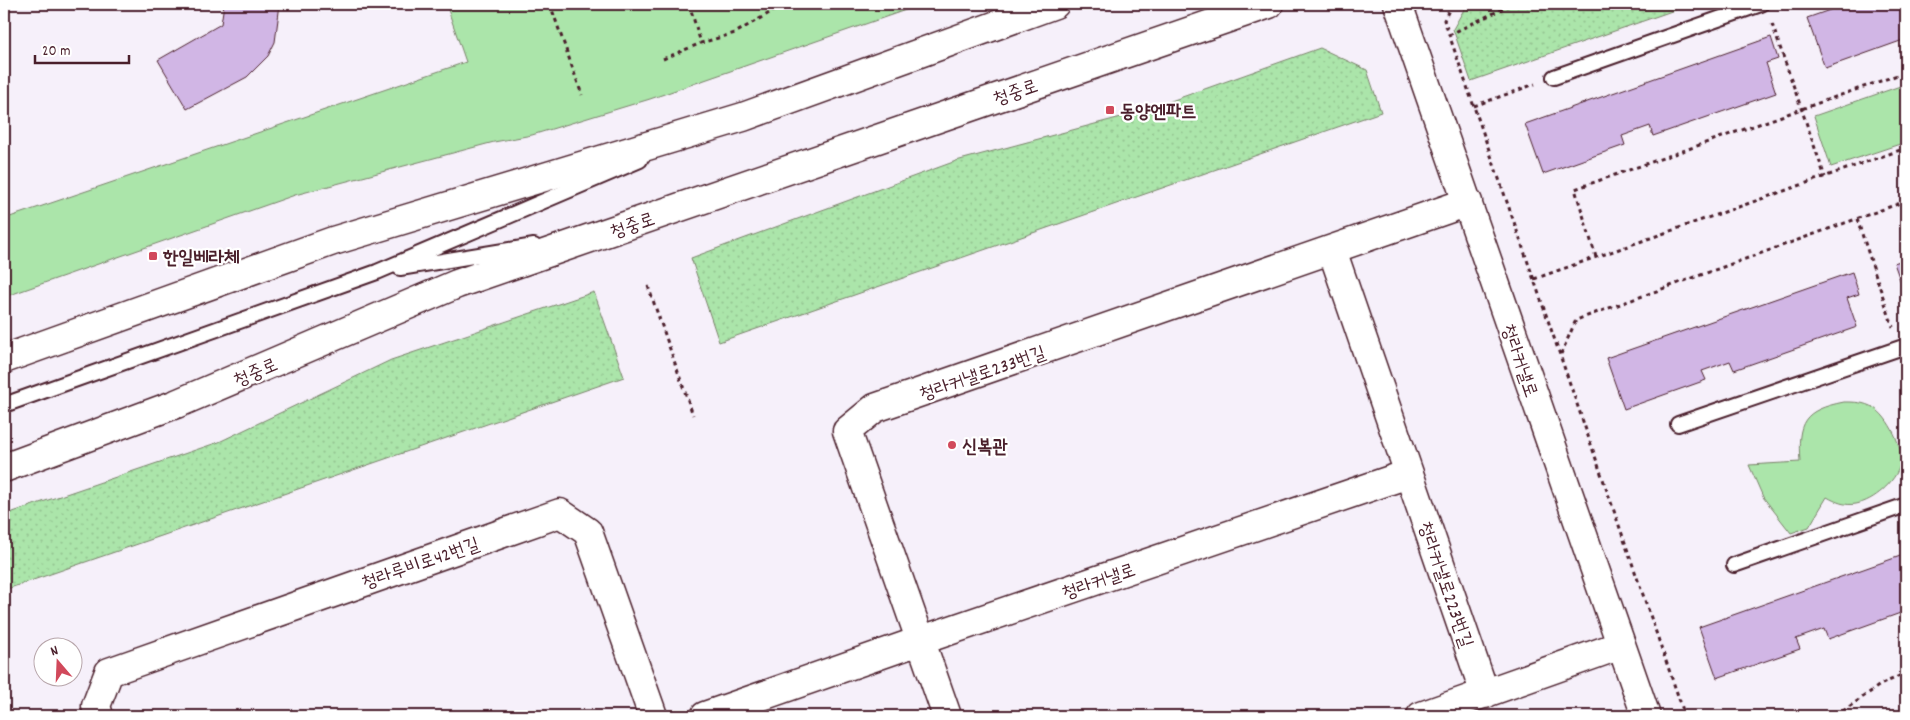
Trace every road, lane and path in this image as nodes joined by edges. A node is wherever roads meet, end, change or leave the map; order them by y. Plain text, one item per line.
1 (550, 4) edge
2 (689, 4) edge
3 (792, 4) edge
4 (1055, 4) edge
5 (1269, 4) edge
6 (1398, 4) edge
7 (1452, 4) edge
8 (1512, 4) edge
9 (1762, 4) edge
10 (1771, 21) dead end
11 (1449, 35) junction
12 (701, 43) junction
13 (663, 59) dead end
14 (1906, 72) edge
15 (1554, 77) joint
16 (582, 95) dead end
17 (1474, 106) junction
18 (1801, 109) junction
19 (743, 117) junction
20 (1906, 148) edge
21 (1825, 177) junction
22 (1906, 201) edge
23 (1468, 202) junction
24 (1857, 218) junction
25 (600, 235) junction
26 (1332, 250) junction
27 (1596, 257) junction
28 (377, 272) junction
29 (1534, 278) junction
30 (648, 286) dead end
31 (1903, 347) edge
32 (1561, 355) junction
33 (4, 359) edge
34 (4, 404) edge
35 (693, 415) dead end
36 (1678, 424) dead end
37 (4, 468) edge
38 (1408, 474) junction
39 (1906, 505) edge
40 (1734, 565) dead end
41 (922, 640) junction
42 (1621, 645) junction
43 (1906, 673) edge
44 (1485, 694) junction
45 (99, 716) edge
46 (653, 716) edge
47 (705, 716) edge
48 (947, 716) edge
49 (1421, 716) edge
50 (1646, 716) edge
51 (1686, 716) edge
52 (1836, 716) edge

1 - 16 path
2 - 12 path
3 - 12 path
4 - 19 street
5 - 25 street, 청중로
6 - 23 street, 청라커낼로
7 - 11 path
8 - 11 path
9 - 15 lane
10 - 18 path
11 - 17 path
12 - 13 path
14 - 18 path
15 - 17 path
17 - 29 path
18 - 21 path
18 - 27 path
19 - 28 lane
19 - 33 street
20 - 21 path
21 - 27 path
22 - 24 path
23 - 26 street, 청라커낼로233번길
23 - 42 street, 청라커낼로
24 - 31 path
24 - 32 path
25 - 28 lane
25 - 37 street, 청중로
26 - 38 street
26 - 41 street, 청라커낼로233번길
27 - 29 path
28 - 34 lane
29 - 32 path
30 - 35 path
31 - 36 lane
32 - 51 path
38 - 41 street, 청라커낼로
38 - 44 street, 청라커낼로223번길
39 - 40 lane
41 - 47 street, 청라커낼로
41 - 48 street
42 - 44 street
42 - 50 street, 청라커낼로
43 - 52 path
44 - 49 street
45 - 46 street, 청라루비로42번길

